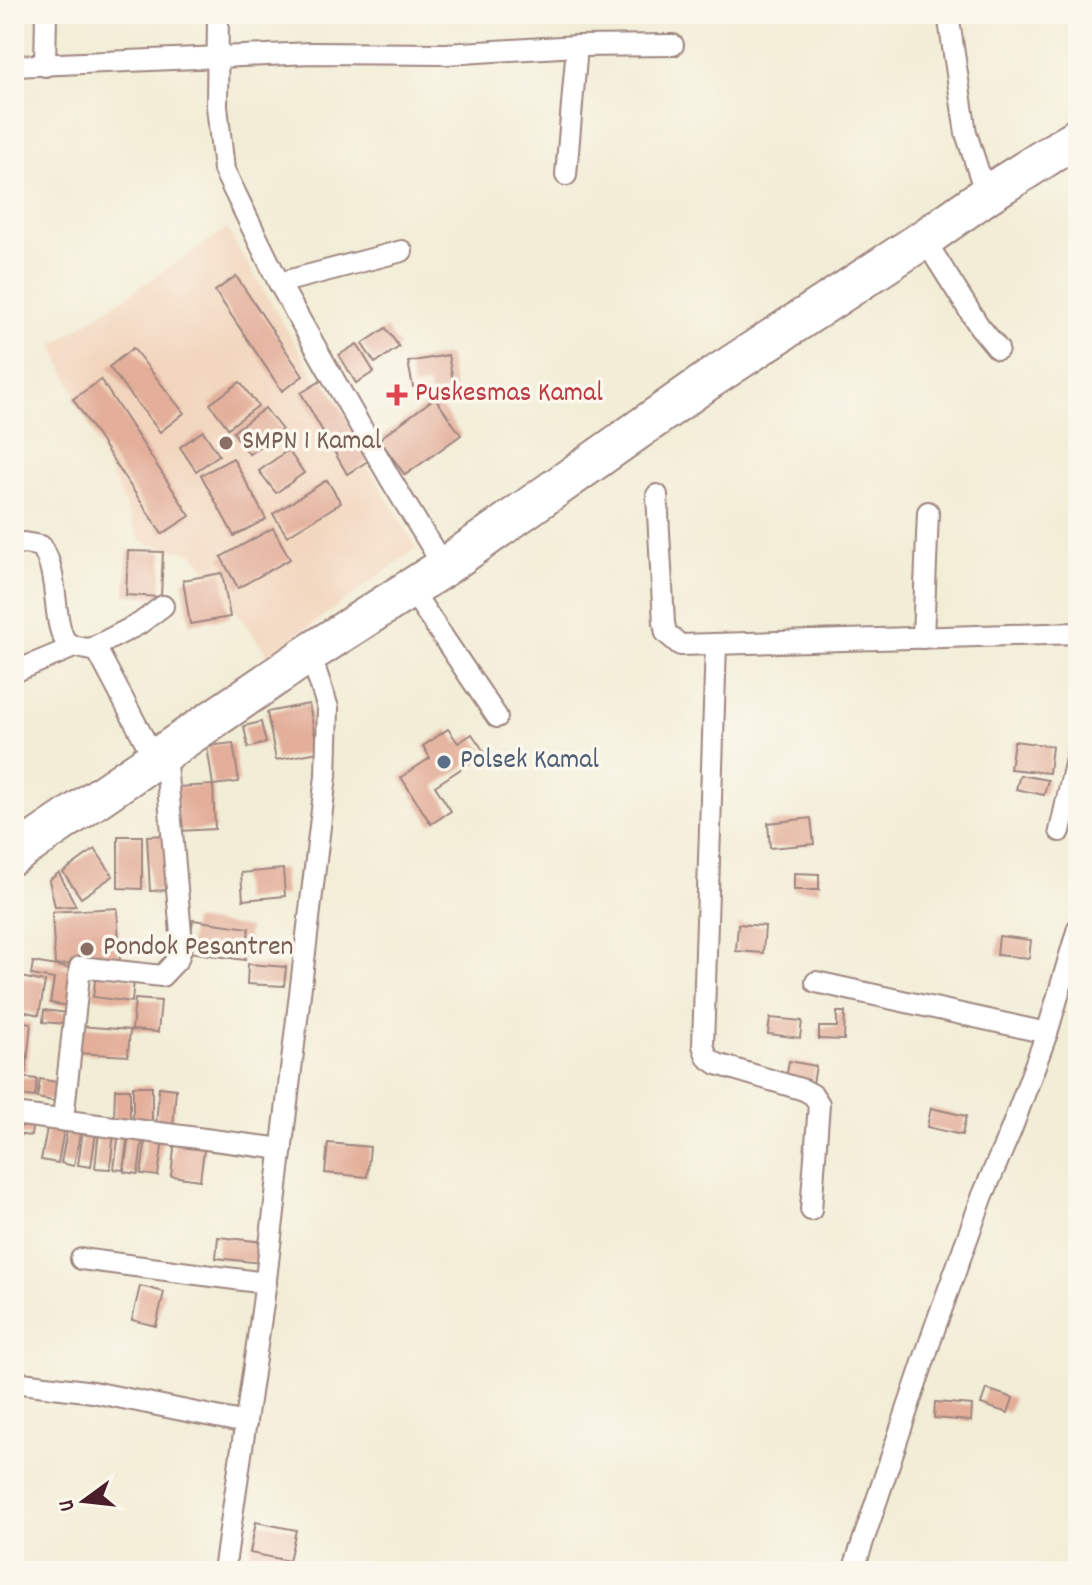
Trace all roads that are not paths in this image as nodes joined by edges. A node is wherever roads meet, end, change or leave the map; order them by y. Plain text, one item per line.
1 (46, 14) edge
2 (218, 14) edge
3 (948, 14) edge
4 (673, 45) dead end
5 (577, 46) junction
6 (217, 58) junction
7 (14, 66) edge
8 (45, 66) junction
9 (1078, 137) edge
10 (566, 175) dead end
11 (986, 195) junction
12 (924, 239) junction
13 (402, 251) dead end
14 (279, 283) junction
15 (998, 349) dead end
16 (657, 495) dead end
17 (928, 512) dead end
18 (14, 545) edge
19 (444, 567) junction
20 (410, 588) junction
21 (163, 606) dead end
22 (1078, 633) edge
23 (923, 638) junction
24 (716, 644) junction
25 (83, 648) junction
26 (310, 653) junction
27 (14, 672) edge
28 (497, 717) dead end
29 (1078, 750) edge
30 (160, 757) junction
31 (1060, 831) dead end
32 (14, 855) edge
33 (1078, 928) edge
34 (816, 982) dead end
35 (1047, 1033) junction
36 (14, 1114) edge
37 (63, 1119) junction
38 (282, 1149) junction
39 (811, 1210) dead end
40 (81, 1259) dead end
41 (266, 1283) junction
42 (14, 1382) edge
43 (246, 1423) junction
44 (224, 1571) edge
45 (853, 1571) edge

1 - 8 street
2 - 6 street
3 - 11 street
4 - 5 street
5 - 6 street
5 - 10 street
6 - 8 street
6 - 14 street
7 - 8 street
9 - 11 highway
11 - 12 highway
12 - 15 street
12 - 19 highway
13 - 14 street
14 - 19 street
16 - 24 street
17 - 23 street
18 - 25 street
19 - 20 highway
20 - 26 highway
20 - 28 street
21 - 25 street
22 - 23 street
23 - 24 street
24 - 39 street
25 - 27 street
25 - 30 street
26 - 30 highway
26 - 38 street
29 - 31 street
30 - 32 highway
30 - 37 street
33 - 35 street
34 - 35 street
35 - 45 street
36 - 37 street
37 - 38 street
38 - 41 street
40 - 41 street
41 - 43 street
42 - 43 street
43 - 44 street

